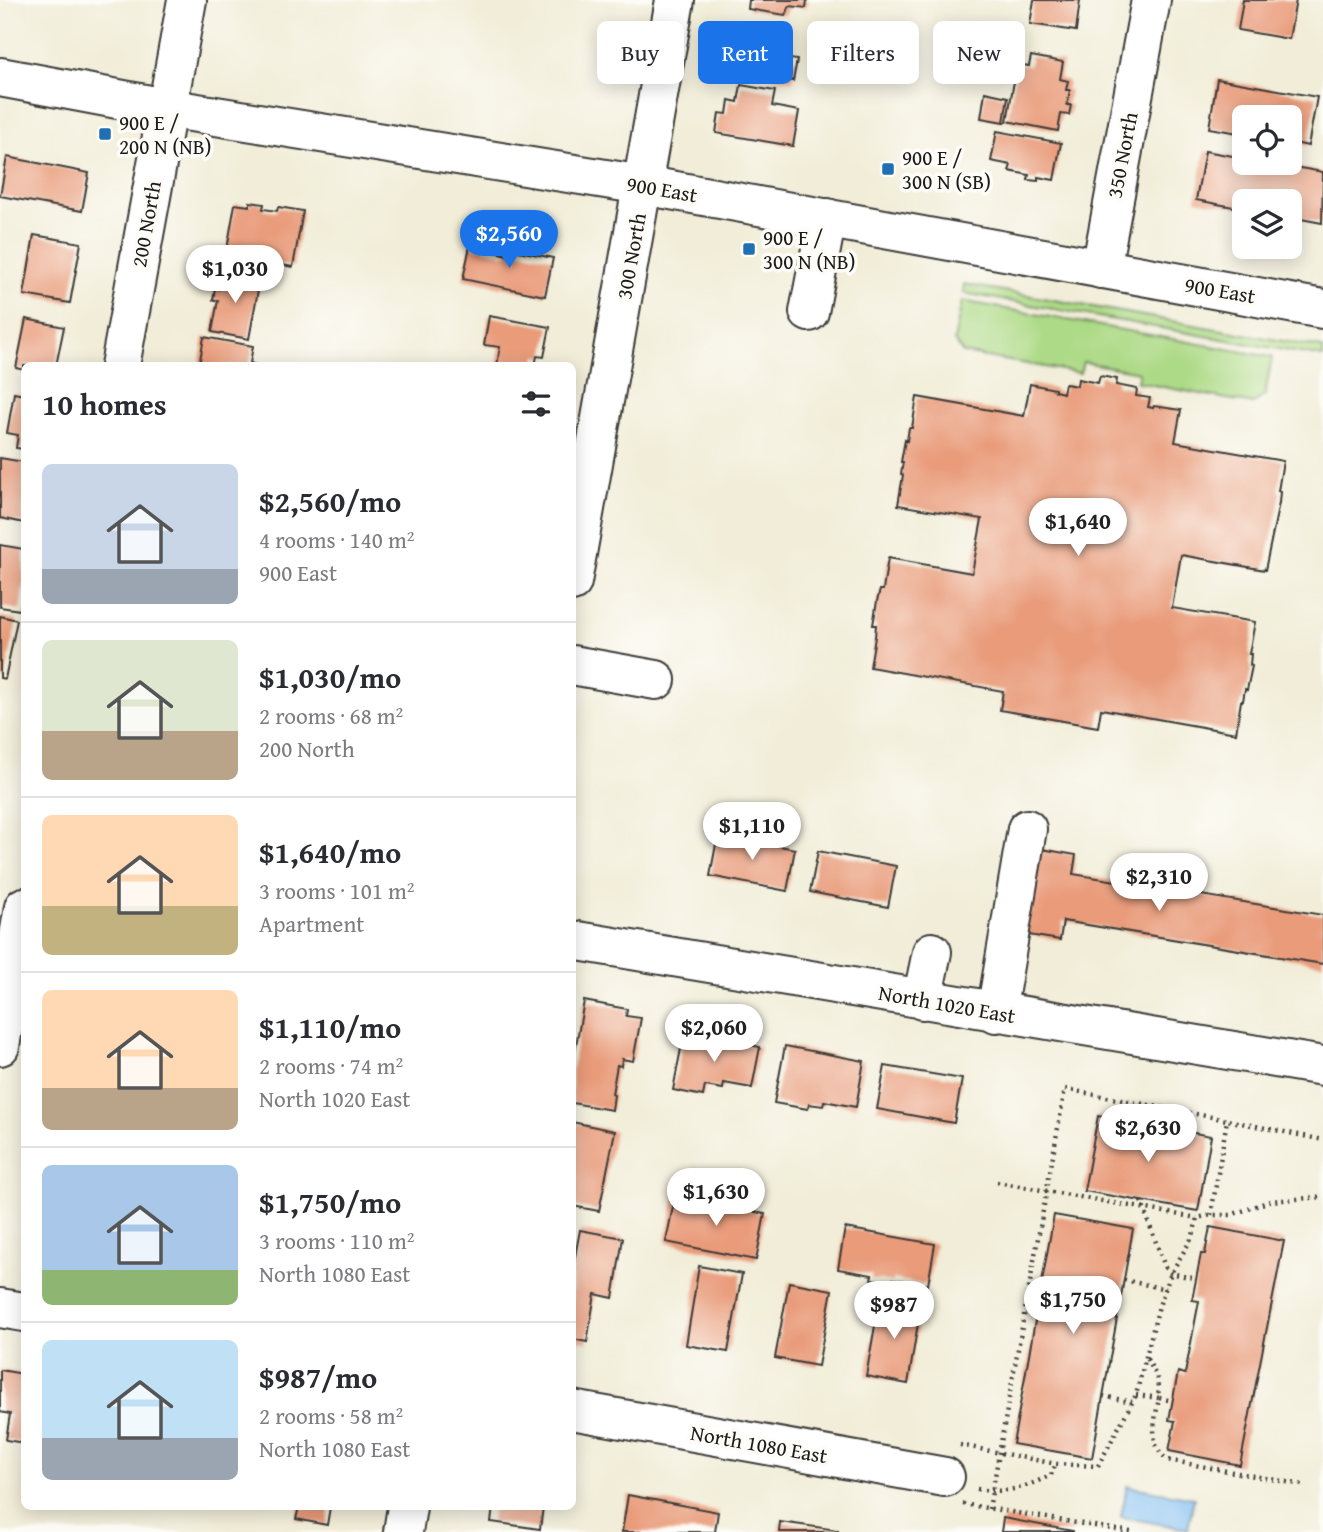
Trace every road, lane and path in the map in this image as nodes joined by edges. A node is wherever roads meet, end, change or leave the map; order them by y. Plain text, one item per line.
1 (187, 0) edge
2 (675, 0) edge
3 (1151, 0) edge
4 (0, 77) edge
5 (166, 108) junction
6 (643, 185) junction
7 (827, 218) junction
8 (1101, 269) junction
9 (1323, 309) edge
10 (809, 312) dead end
11 (122, 362) edge
12 (576, 560) edge
13 (576, 667) edge
14 (656, 680) dead end
15 (1027, 829) dead end
16 (21, 924) edge
17 (576, 941) edge
18 (932, 952) dead end
19 (922, 1000) junction
20 (996, 1013) junction
21 (0, 1046) edge
22 (1323, 1066) edge
23 (1227, 1120) junction
24 (1323, 1140) edge
25 (997, 1182) dead end
26 (1047, 1190) junction
27 (1323, 1197) edge
28 (1141, 1201) dead end
29 (1144, 1209) junction
30 (1211, 1214) junction
31 (1197, 1218) junction
32 (1171, 1273) junction
33 (1196, 1279) dead end
34 (1124, 1280) dead end
35 (1166, 1289) junction
36 (0, 1308) edge
37 (21, 1312) edge
38 (1147, 1358) junction
39 (1136, 1395) junction
40 (1102, 1396) dead end
41 (1159, 1398) junction
42 (1173, 1401) dead end
43 (1132, 1402) junction
44 (576, 1411) edge
45 (999, 1454) junction
46 (1056, 1464) junction
47 (955, 1478) junction
48 (1303, 1485) dead end
49 (992, 1492) junction
50 (989, 1509) junction
51 (407, 1510) edge
52 (403, 1532) edge
53 (1131, 1532) edge

1 - 5 street, 200 North
2 - 6 street, 300 North
3 - 8 street, 350 North
4 - 5 street, 900 East
5 - 6 street, 900 East
5 - 11 street, 200 North
6 - 7 street, 900 East
6 - 12 street, 300 North
7 - 8 street, 900 East
7 - 10 street
8 - 9 street, 900 East
13 - 14 street
15 - 20 street
16 - 21 street
17 - 19 street, North 1020 East
18 - 19 street
19 - 20 street, North 1020 East
20 - 22 street, North 1020 East
23 - 24 path
23 - 26 path
23 - 30 path
25 - 26 path
26 - 29 path
26 - 45 path
27 - 30 path
28 - 29 path
29 - 31 path
29 - 32 path
30 - 31 path
31 - 32 path
32 - 33 path
32 - 35 path
34 - 35 path
35 - 38 path
36 - 37 street
38 - 39 path
38 - 41 path
39 - 41 path
39 - 43 path
40 - 43 path
41 - 42 path
41 - 48 path
43 - 46 path
44 - 47 street, North 1080 East
45 - 46 path
45 - 47 path
45 - 49 path
46 - 49 path
47 - 49 path
47 - 50 path
49 - 50 path
50 - 53 path
51 - 52 street

